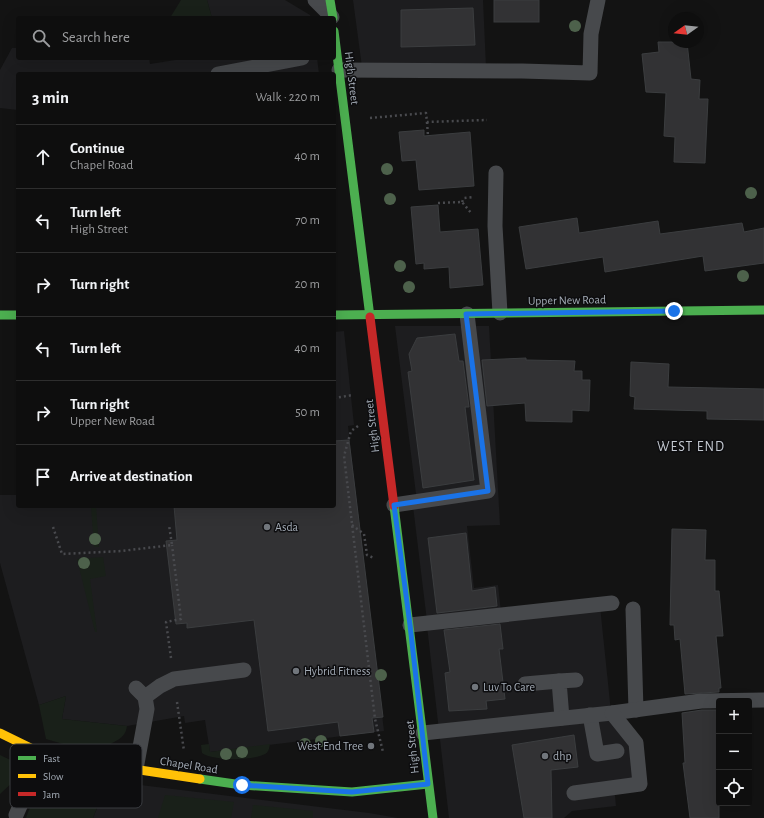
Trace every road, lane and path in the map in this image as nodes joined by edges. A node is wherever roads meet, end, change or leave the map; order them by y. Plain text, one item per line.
1 (315, 0) edge
2 (330, 0) edge
3 (598, 0) edge
4 (328, 16) edge
5 (332, 16) edge
6 (336, 56) edge
7 (292, 60) edge
8 (339, 70) junction
9 (228, 72) edge
10 (345, 120) junction
11 (487, 120) dead end
12 (427, 122) junction
13 (428, 136) dead end
14 (496, 173) dead end
15 (764, 310) edge
16 (500, 313) junction
17 (466, 314) junction
18 (0, 315) edge
19 (16, 315) edge
20 (336, 315) edge
21 (369, 315) junction
22 (350, 396) dead end
23 (336, 398) edge
24 (362, 424) dead end
25 (394, 505) junction
26 (170, 525) dead end
27 (352, 525) junction
28 (53, 527) dead end
29 (377, 559) dead end
30 (612, 603) dead end
31 (633, 609) dead end
32 (410, 625) junction
33 (244, 670) dead end
34 (576, 680) dead end
35 (558, 681) junction
36 (525, 684) dead end
37 (764, 700) edge
38 (636, 710) junction
39 (612, 713) junction
40 (590, 715) junction
41 (562, 718) junction
42 (0, 733) edge
43 (423, 733) junction
44 (23, 744) edge
45 (141, 744) edge
46 (617, 751) dead end
47 (383, 752) dead end
48 (142, 771) edge
49 (428, 784) junction
50 (574, 793) dead end
51 (19, 808) edge
52 (16, 815) dead end
53 (433, 818) edge

1 - 4 lane
2 - 5 street, High Street
3 - 8 lane
6 - 8 street, High Street
7 - 9 lane
8 - 10 street, High Street
10 - 12 path
10 - 21 street, High Street
11 - 12 path
12 - 13 path
14 - 16 lane
15 - 16 street, Upper New Road
16 - 17 street, Upper New Road
17 - 21 street, Upper New Road
17 - 25 lane
18 - 19 street
20 - 21 street, Upper New Road
21 - 25 street, High Street
22 - 23 path
24 - 27 path
25 - 32 street, High Street
26 - 28 path
27 - 29 path
27 - 47 path
30 - 32 lane
31 - 38 lane
32 - 43 street, High Street
33 - 45 lane
34 - 35 lane
35 - 36 lane
35 - 41 lane
37 - 38 lane
38 - 39 lane
39 - 40 lane
39 - 50 lane
40 - 41 lane
40 - 46 lane
41 - 43 lane
42 - 44 street, Chapel Road
43 - 49 street, High Street
48 - 49 street, Chapel Road
49 - 53 street, High Street
51 - 52 lane

